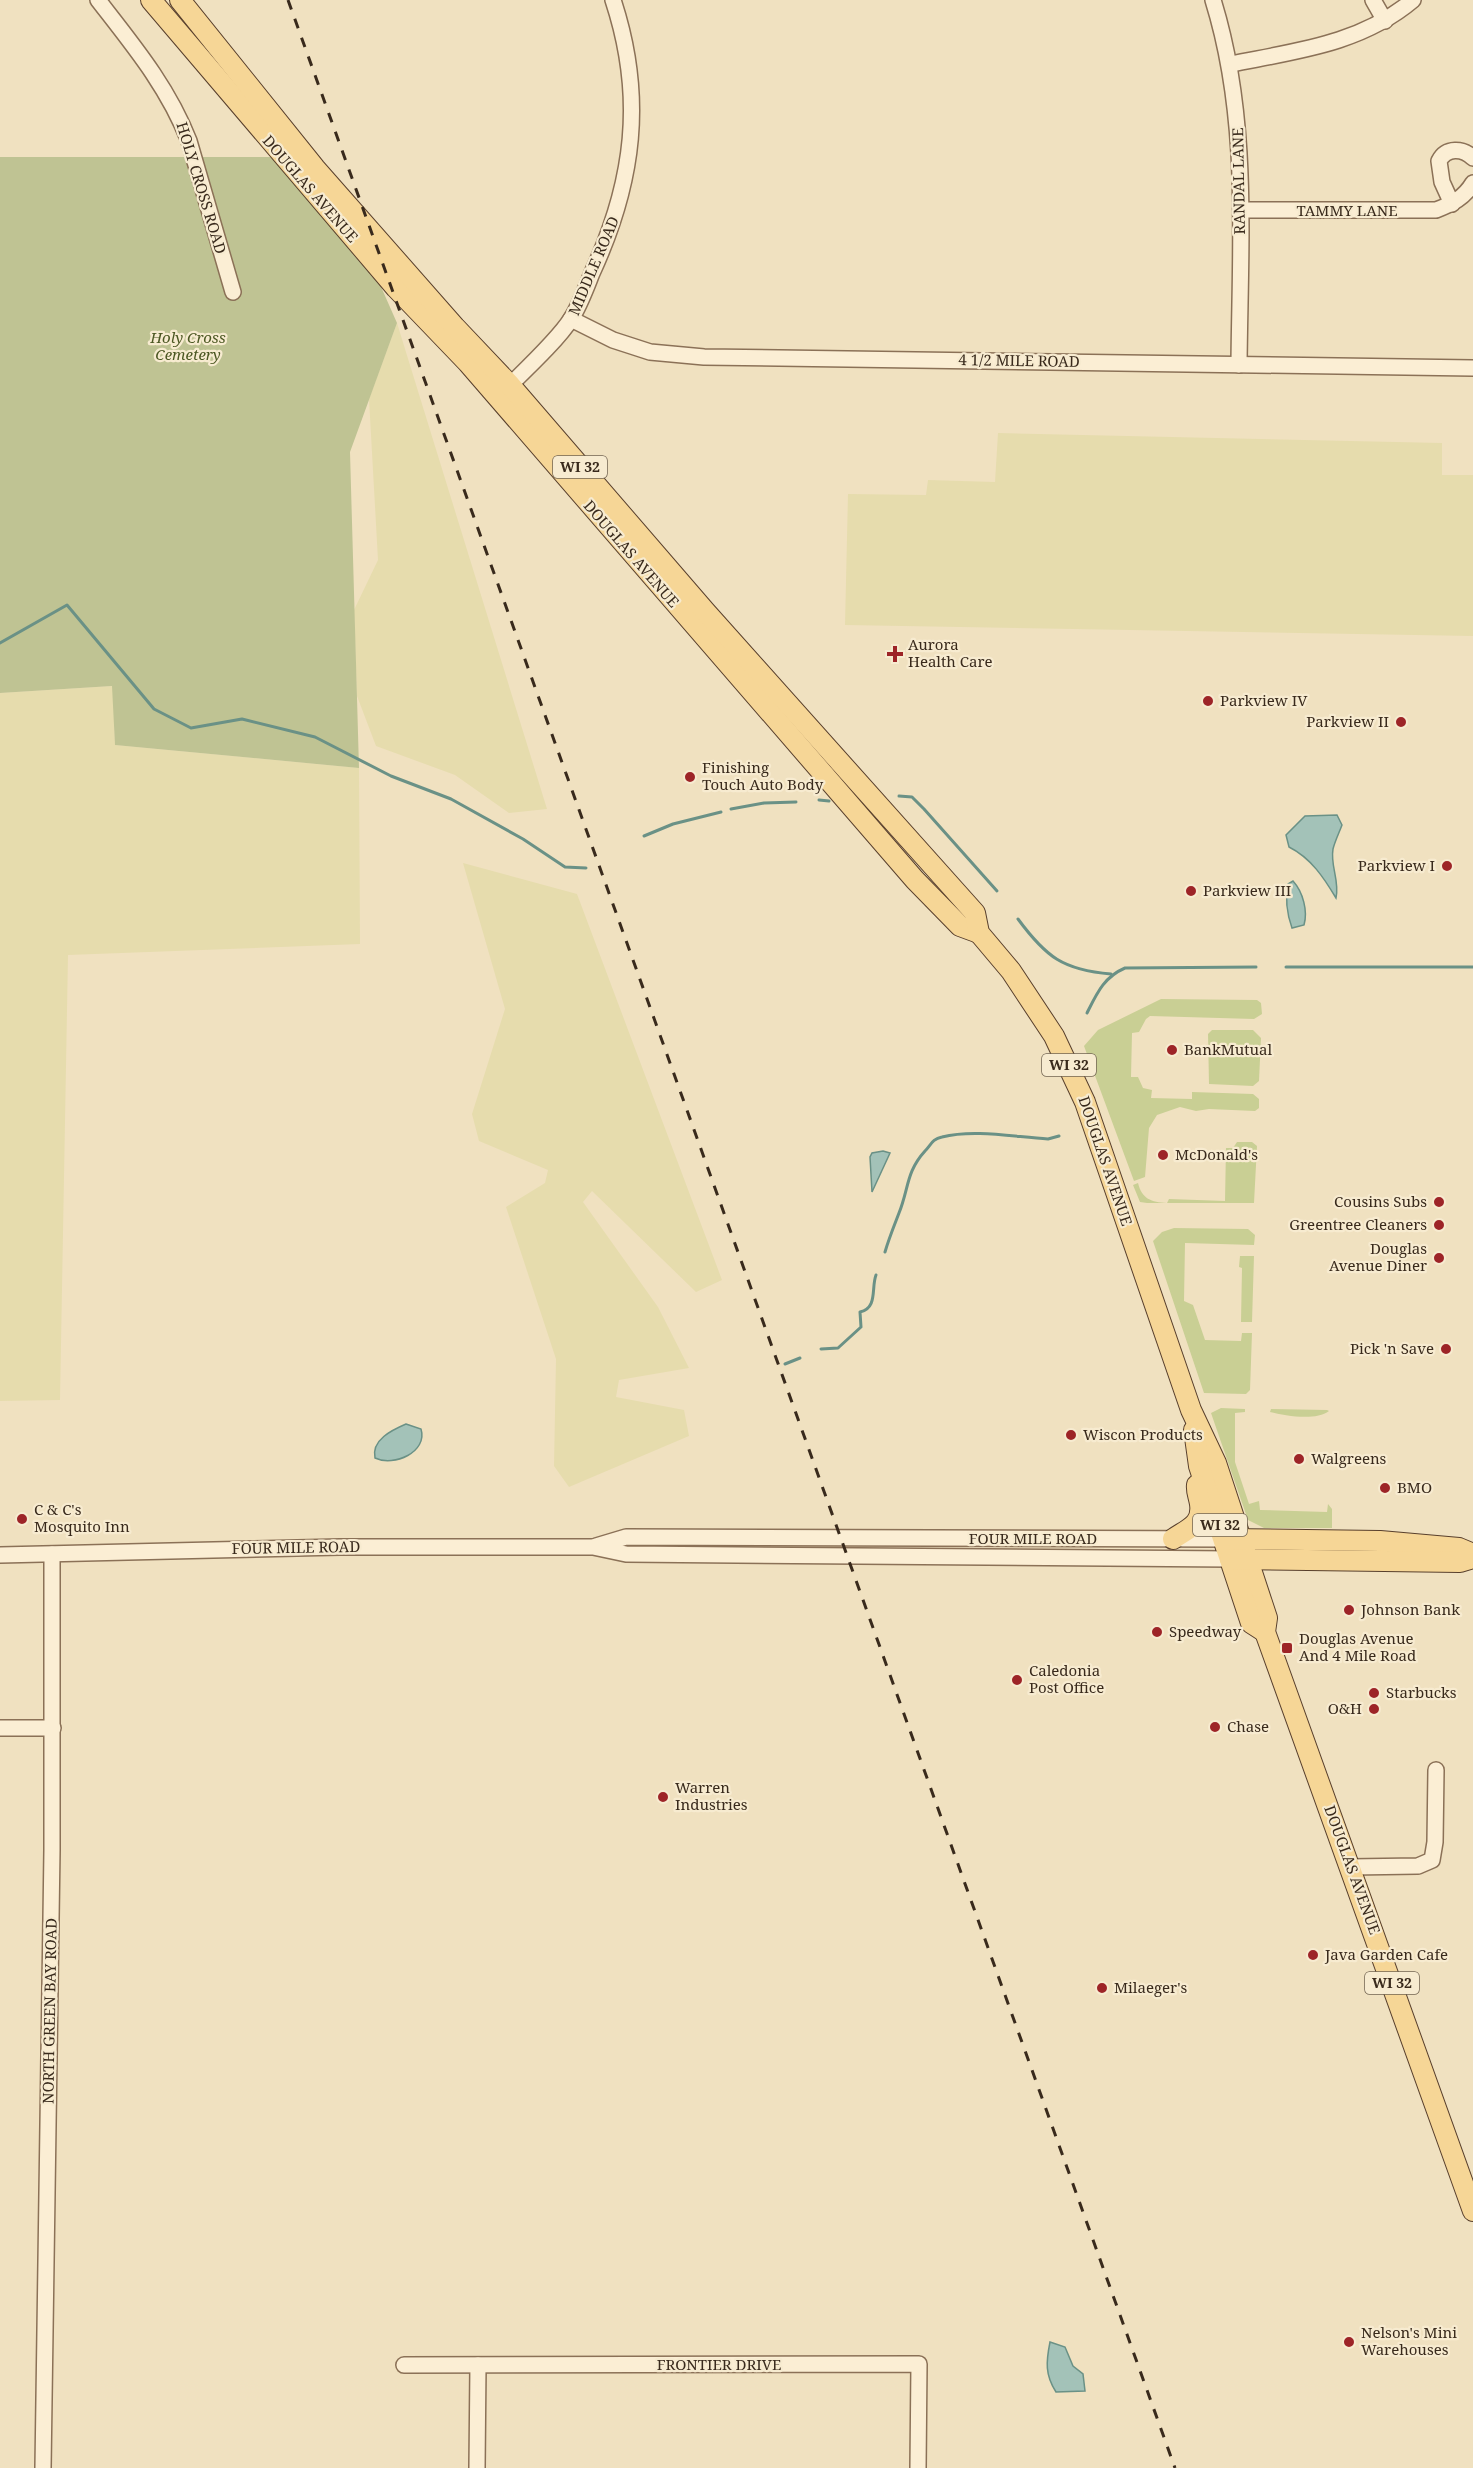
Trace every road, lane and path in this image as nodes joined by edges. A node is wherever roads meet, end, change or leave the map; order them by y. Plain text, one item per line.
1 (98, 0) edge
2 (151, 0) edge
3 (180, 0) edge
4 (613, 0) edge
5 (1213, 0) edge
6 (1373, 0) edge
7 (1413, 0) edge
8 (1386, 21) junction
9 (1231, 64) junction
10 (1473, 158) edge
11 (1473, 183) edge
12 (1452, 204) junction
13 (1241, 210) junction
14 (232, 292) dead end
15 (571, 319) junction
16 (1239, 365) junction
17 (1473, 368) edge
18 (503, 391) junction
19 (1191, 1410) junction
20 (1202, 1475) junction
21 (1173, 1539) junction
22 (1233, 1539) junction
23 (593, 1547) junction
24 (52, 1554) junction
25 (0, 1555) edge
26 (1473, 1556) edge
27 (1239, 1559) junction
28 (1286, 1560) junction
29 (1260, 1597) junction
30 (1265, 1632) junction
31 (0, 1728) edge
32 (53, 1728) junction
33 (1436, 1770) dead end
34 (1351, 1867) junction
35 (1473, 2211) edge
36 (404, 2365) dead end
37 (478, 2365) junction
38 (43, 2468) edge
39 (477, 2468) edge
40 (918, 2468) edge

1 - 14 street, HOLY CROSS ROAD
2 - 18 main road, DOUGLAS AVENUE / WI 32
3 - 18 main road, DOUGLAS AVENUE / WI 32
4 - 15 street, MIDDLE ROAD
5 - 9 street, RANDAL LANE
6 - 8 street
7 - 8 street
8 - 9 street
9 - 13 street, RANDAL LANE
10 - 12 street
11 - 12 street
12 - 13 street, TAMMY LANE
13 - 16 street, RANDAL LANE
15 - 16 street, 4 1/2 MILE ROAD
15 - 18 street, MIDDLE ROAD
16 - 17 street, 4 1/2 MILE ROAD
18 - 19 main road, DOUGLAS AVENUE / WI 32
19 - 20 main road, DOUGLAS AVENUE / WI 32
19 - 22 main road, DOUGLAS AVENUE / WI 32
20 - 21 main road
20 - 22 main road, DOUGLAS AVENUE / WI 32
21 - 22 street, FOUR MILE ROAD
21 - 23 street, FOUR MILE ROAD
22 - 26 main road, FOUR MILE ROAD
22 - 27 main road, DOUGLAS AVENUE / WI 32
23 - 24 street, FOUR MILE ROAD
23 - 27 street, FOUR MILE ROAD
24 - 25 street, FOUR MILE ROAD
24 - 32 street, NORTH GREEN BAY ROAD
26 - 28 main road, FOUR MILE ROAD
27 - 28 main road, FOUR MILE ROAD
27 - 29 main road, DOUGLAS AVENUE / WI 32
27 - 30 main road, DOUGLAS AVENUE / WI 32
28 - 29 main road
29 - 30 main road, DOUGLAS AVENUE / WI 32
30 - 34 main road, DOUGLAS AVENUE / WI 32
31 - 32 street
32 - 38 street, NORTH GREEN BAY ROAD
33 - 34 street
34 - 35 main road, DOUGLAS AVENUE / WI 32
36 - 37 street
37 - 39 street
37 - 40 street, FRONTIER DRIVE

